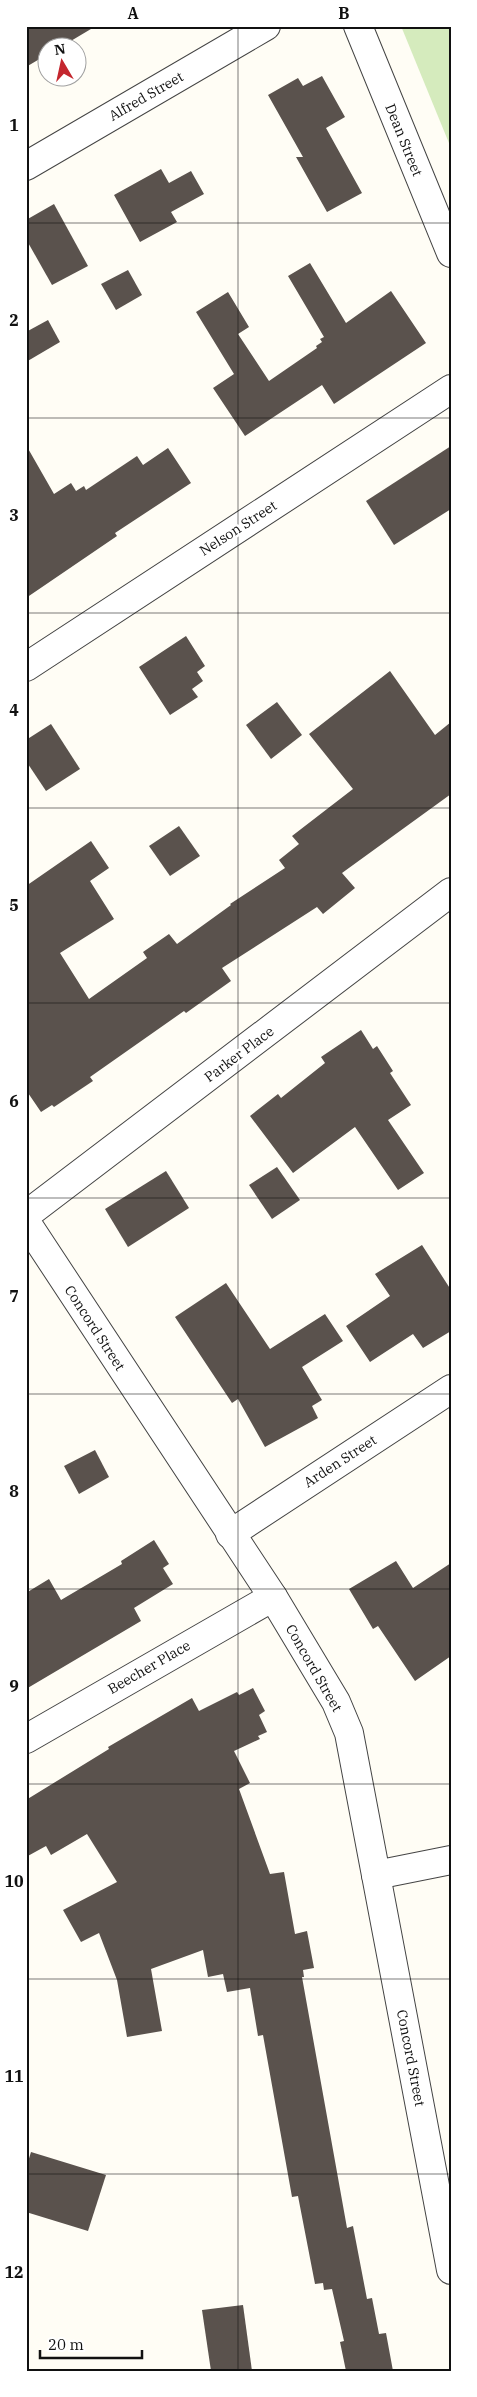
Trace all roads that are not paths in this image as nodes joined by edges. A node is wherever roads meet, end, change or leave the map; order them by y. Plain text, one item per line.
1 (266, 26) edge
2 (358, 26) edge
3 (26, 166) edge
4 (451, 253) edge
5 (451, 389) edge
6 (26, 667) edge
7 (451, 892) edge
8 (26, 1215) edge
9 (26, 1222) edge
10 (451, 1389) edge
11 (230, 1534) junction
12 (273, 1597) junction
13 (26, 1739) edge
14 (451, 1860) edge
15 (376, 1875) junction
16 (450, 2257) edge

1 - 3 street, Alfred Street
2 - 4 street, Dean Street
5 - 6 street, Nelson Street
7 - 8 street, Parker Place
9 - 11 street, Concord Street
10 - 11 street, Arden Street
11 - 12 street, Concord Street
12 - 13 street, Beecher Place
12 - 15 street, Concord Street
14 - 15 street
15 - 16 street, Concord Street

